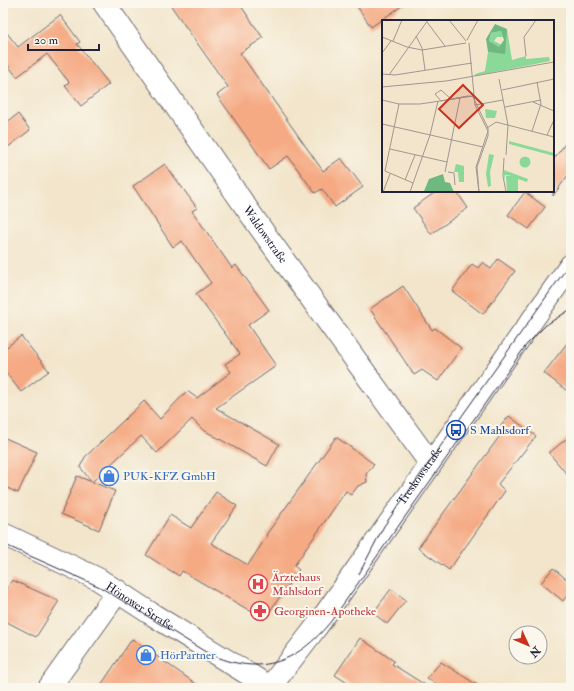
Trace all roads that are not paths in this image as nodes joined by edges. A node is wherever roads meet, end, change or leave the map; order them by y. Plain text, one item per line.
1 (104, 3) edge
2 (571, 264) edge
3 (430, 463) junction
4 (3, 534) edge
5 (118, 592) junction
6 (49, 688) edge
7 (271, 688) edge

1 - 3 street, Waldowstraße
2 - 3 street, Treskowstraße
3 - 7 street, Treskowstraße
4 - 5 street, Hönower Straße
5 - 6 street
5 - 7 street, Hönower Straße

